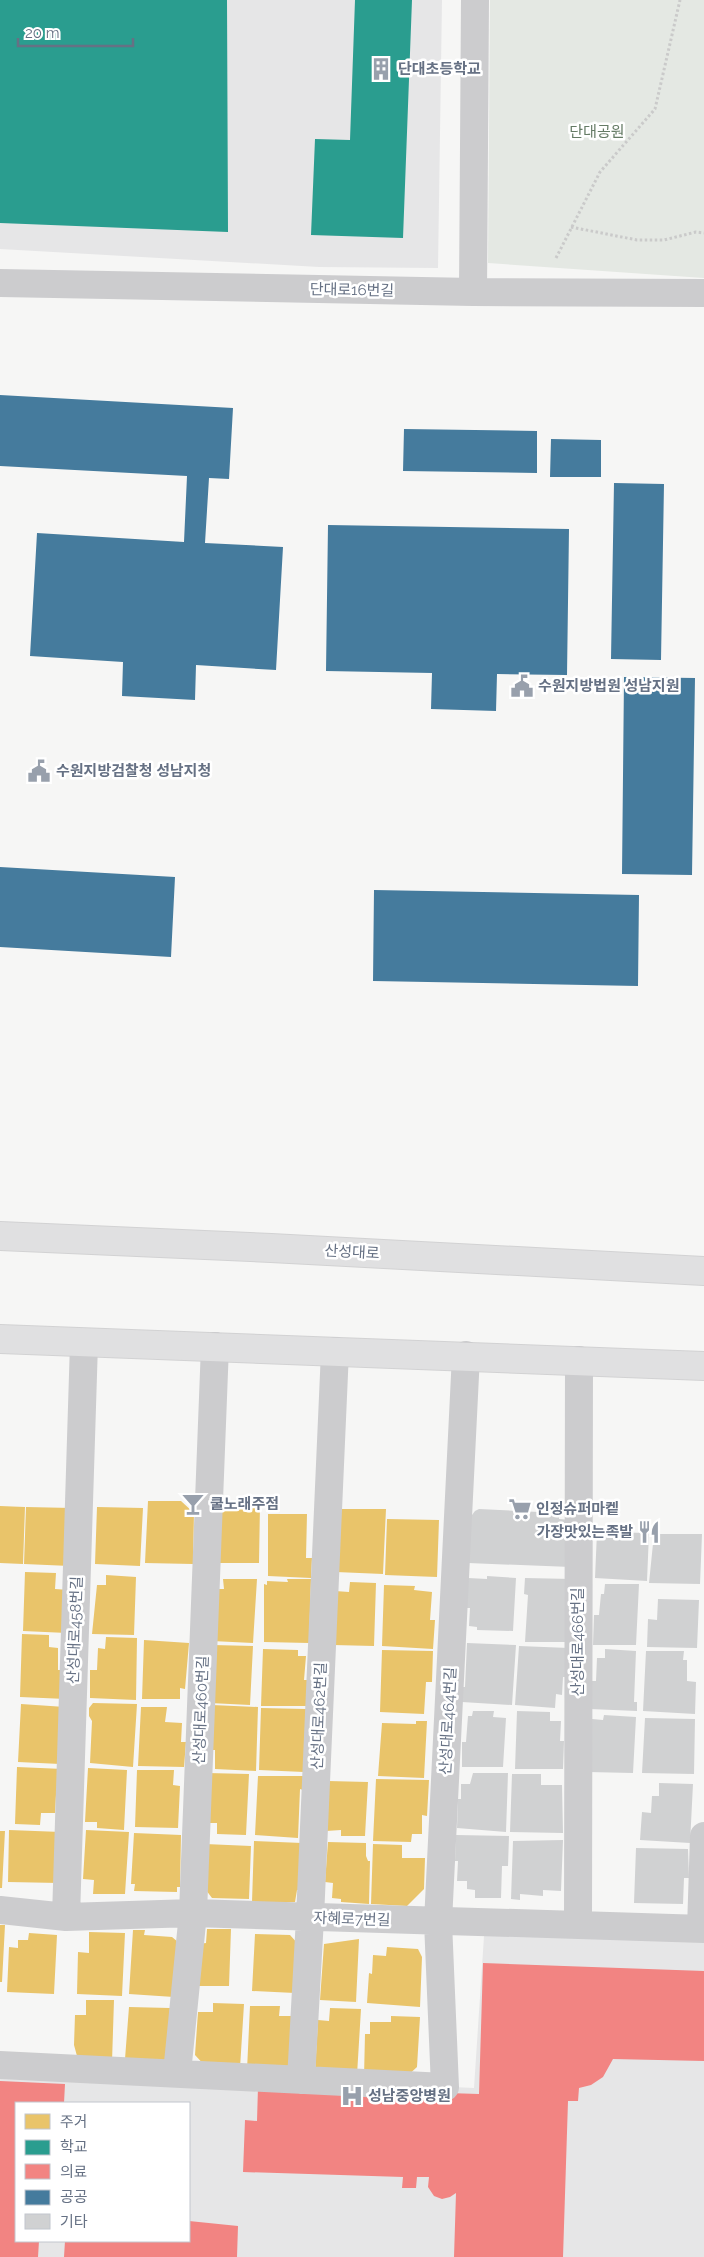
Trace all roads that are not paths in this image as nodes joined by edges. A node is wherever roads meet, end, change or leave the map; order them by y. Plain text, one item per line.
1 (475, 0) edge
2 (0, 283) edge
3 (473, 292) junction
4 (704, 293) edge
5 (0, 1236) edge
6 (704, 1271) edge
7 (0, 1339) edge
8 (84, 1343) junction
9 (215, 1346) junction
10 (335, 1351) junction
11 (466, 1355) junction
12 (579, 1360) junction
13 (704, 1366) edge
14 (704, 1836) edge
15 (0, 1910) edge
16 (194, 1913) junction
17 (66, 1917) junction
18 (310, 1918) junction
19 (438, 1922) junction
20 (578, 1924) junction
21 (702, 1929) edge
22 (0, 2065) edge
23 (177, 2073) junction
24 (301, 2080) junction

1 - 3 street
2 - 3 street, 단대로16번길
3 - 4 street, 단대로16번길
5 - 6 main road, 산성대로
7 - 8 main road
8 - 9 main road
8 - 17 street, 산성대로458번길
9 - 10 main road
9 - 16 street, 산성대로460번길
10 - 11 main road
10 - 18 street, 산성대로462번길
11 - 12 main road
11 - 19 street, 산성대로464번길
12 - 13 main road
12 - 20 street, 산성대로466번길
14 - 21 street
15 - 17 street, 자혜로7번길
16 - 17 street, 자혜로7번길
16 - 18 street, 자혜로7번길
16 - 23 street, 산성대로460번길
18 - 19 street, 자혜로7번길
18 - 24 street, 산성대로462번길
19 - 20 street, 자혜로7번길
19 - 24 street, 산성대로464번길
20 - 21 street, 자혜로7번길
22 - 23 street
23 - 24 street

